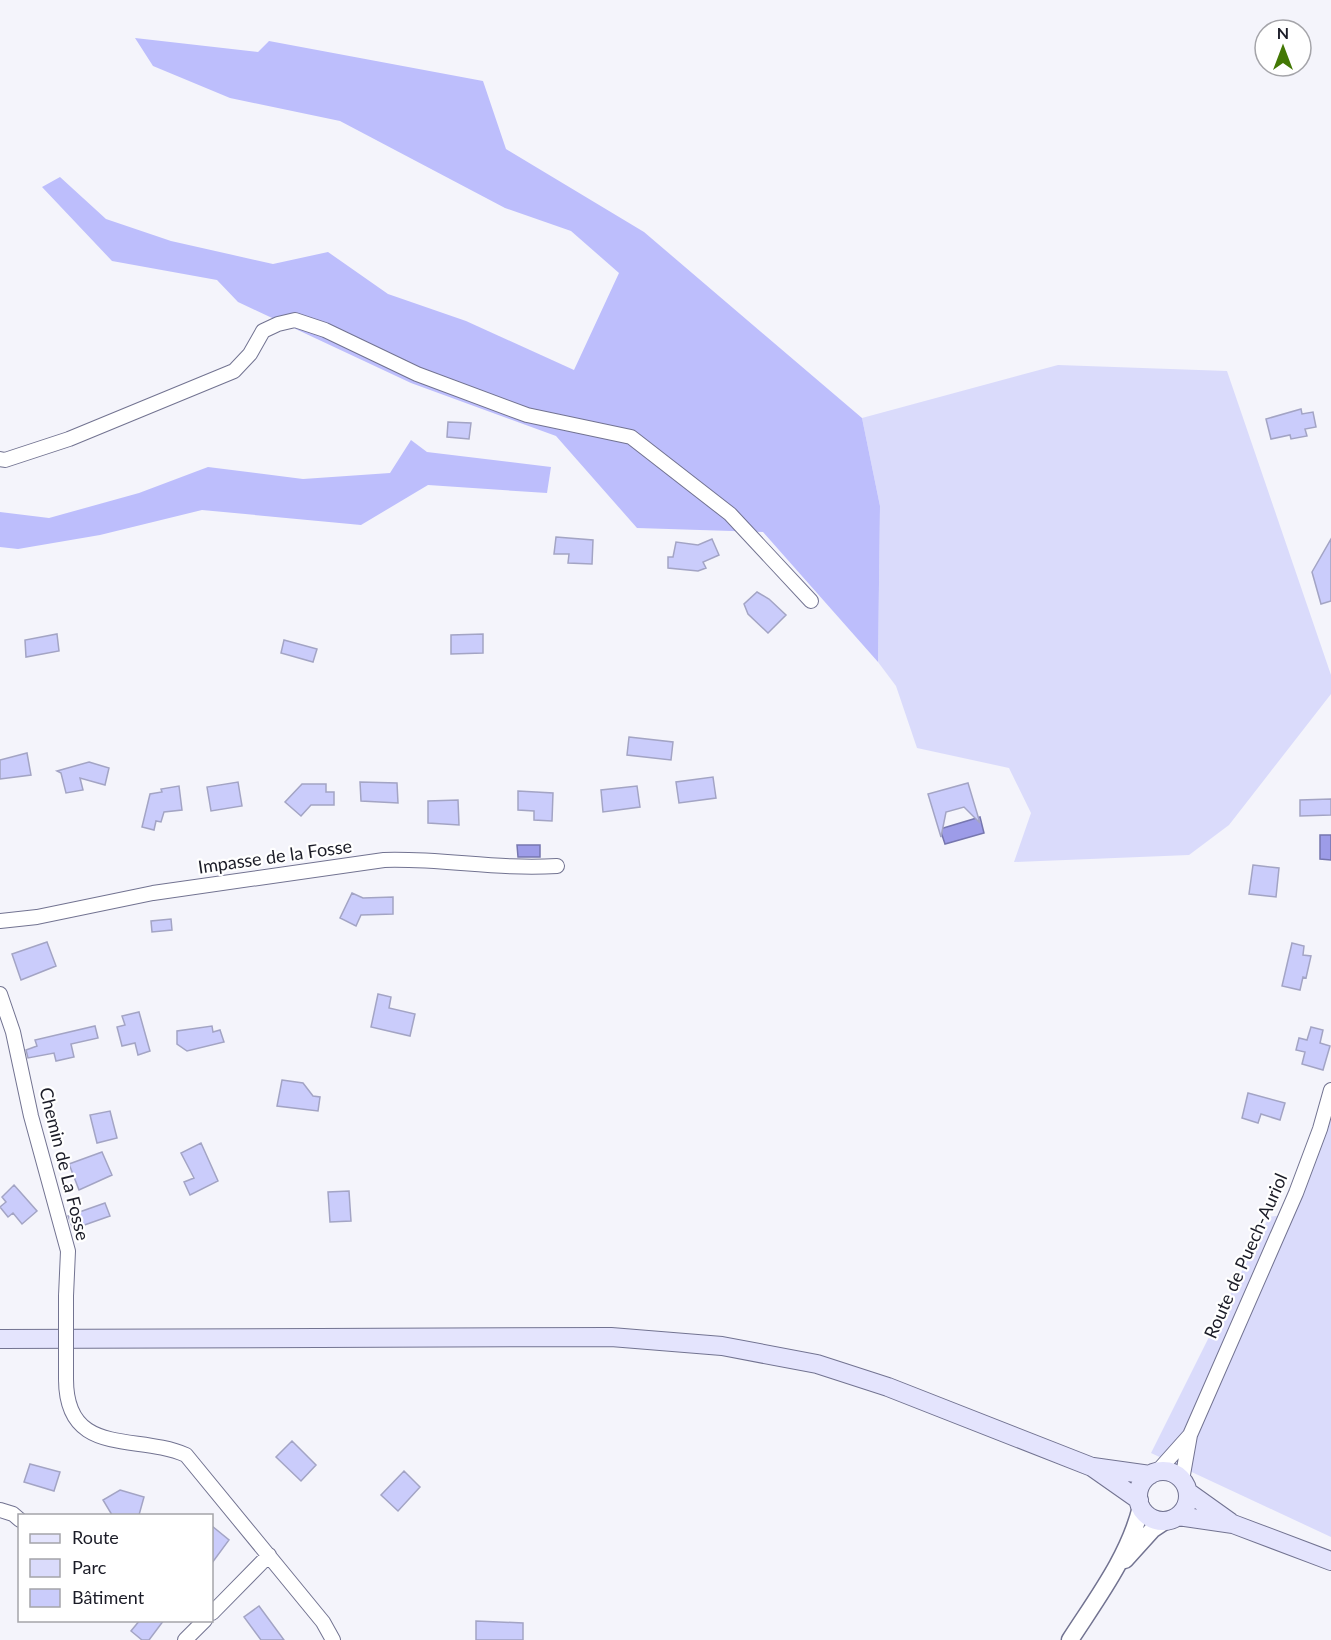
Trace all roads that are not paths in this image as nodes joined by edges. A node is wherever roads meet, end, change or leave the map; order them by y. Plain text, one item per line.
1 (0, 459) edge
2 (811, 602) dead end
3 (557, 866) dead end
4 (0, 921) edge
5 (0, 994) edge
6 (1331, 1090) edge
7 (0, 1338) edge
8 (1190, 1435) junction
9 (1092, 1467) junction
10 (1154, 1473) junction
11 (1185, 1486) junction
12 (1140, 1504) junction
13 (0, 1510) edge
14 (18, 1518) edge
15 (1172, 1518) junction
16 (1233, 1524) junction
17 (268, 1556) junction
18 (1331, 1561) edge
19 (1112, 1574) junction
20 (213, 1612) edge
21 (203, 1622) edge
22 (185, 1640) edge
23 (333, 1640) edge
24 (1070, 1640) edge

1 - 2 street
3 - 4 street, Impasse de la Fosse
5 - 17 street, Chemin de La Fosse, bridge
6 - 8 street, Route de Puech-Auriol
7 - 9 main road
8 - 10 street
8 - 11 street
9 - 10 main road
9 - 12 main road
10 - 11 main road
10 - 12 main road
11 - 15 main road
11 - 16 main road
12 - 15 main road
12 - 19 street
13 - 14 street
15 - 16 main road
15 - 19 street
16 - 18 main road
17 - 20 street
17 - 23 street, Chemin de La Fosse
19 - 24 street
21 - 22 street

